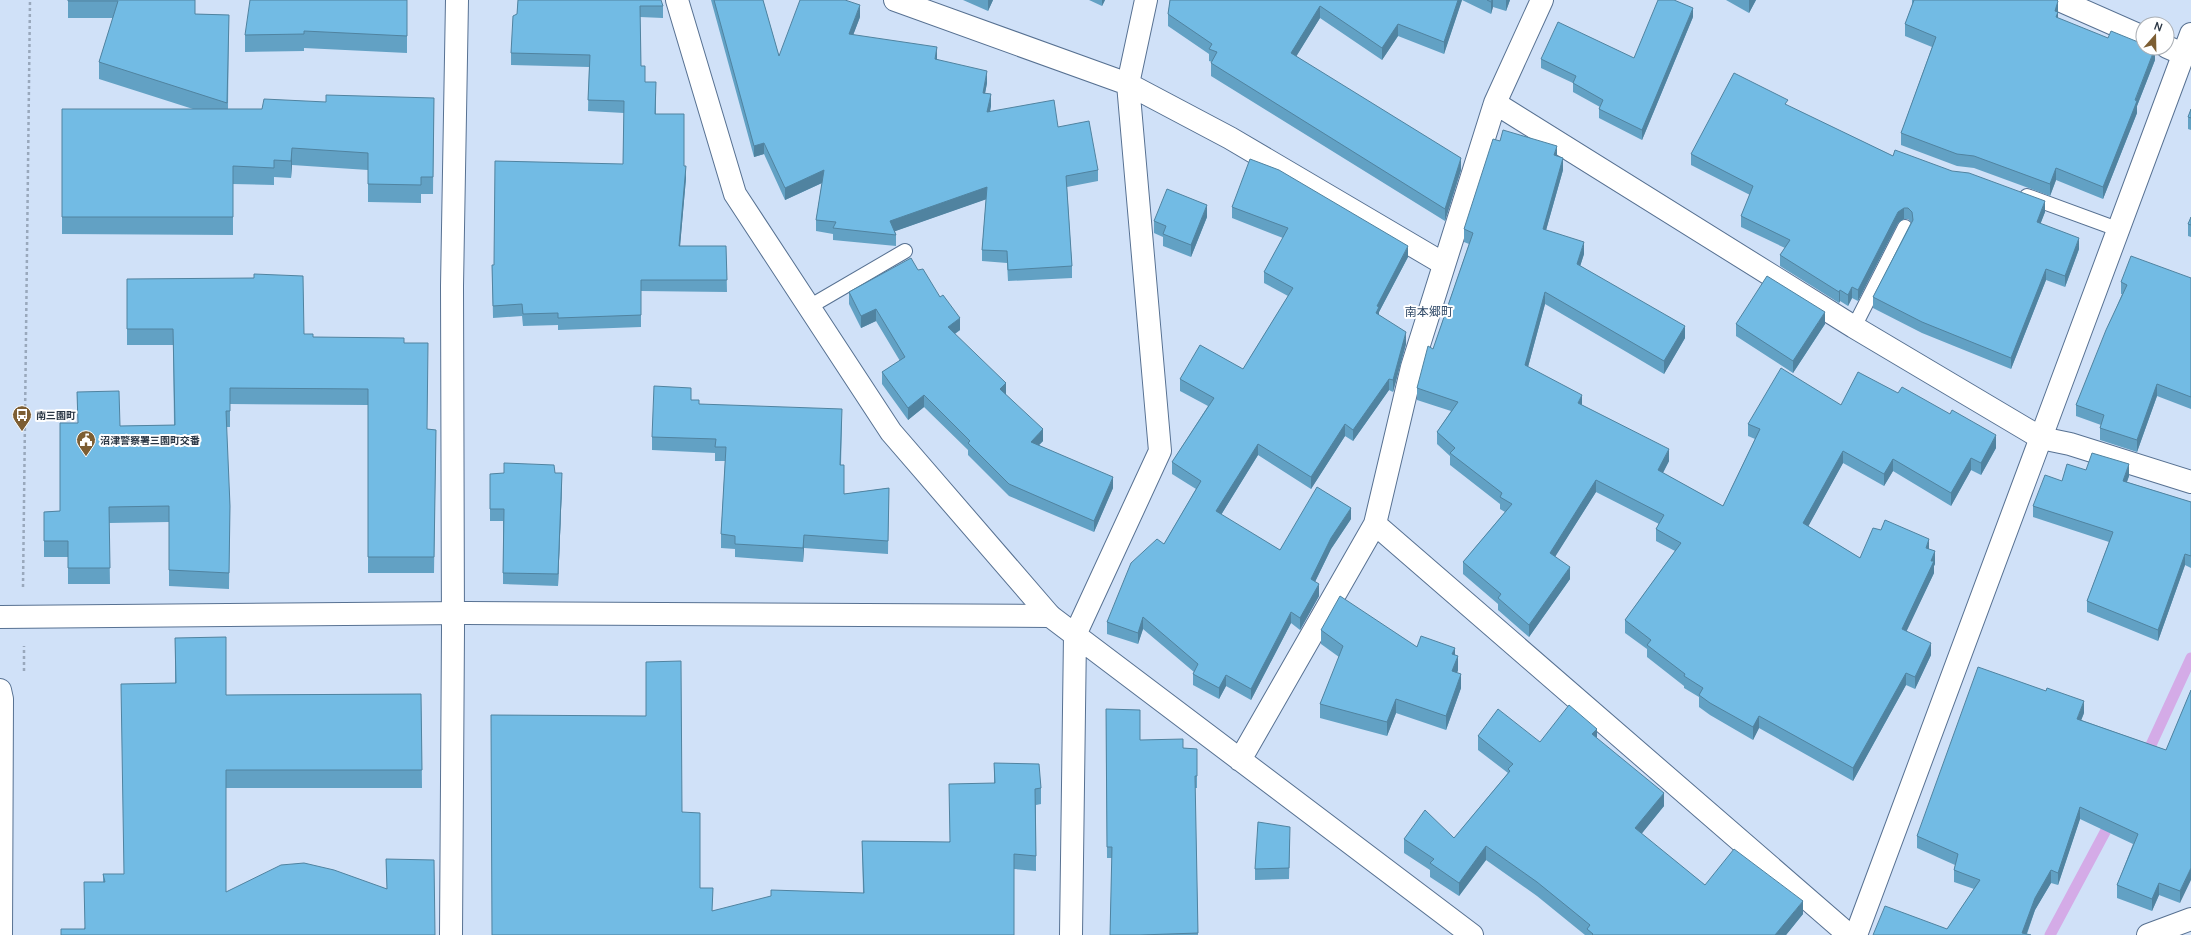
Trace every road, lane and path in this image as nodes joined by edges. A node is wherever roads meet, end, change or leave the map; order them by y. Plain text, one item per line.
1 (30, 0) edge
2 (457, 0) edge
3 (677, 0) edge
4 (895, 0) edge
5 (1146, 0) edge
6 (1542, 0) edge
7 (2059, 0) edge
8 (2135, 33) edge
9 (2191, 34) edge
10 (2175, 51) edge
11 (2173, 56) edge
12 (1128, 84) junction
13 (1495, 103) junction
14 (2016, 192) edge
15 (1905, 227) dead end
16 (2120, 230) junction
17 (905, 251) dead end
18 (1444, 264) junction
19 (809, 307) junction
20 (1854, 327) junction
21 (2041, 438) junction
22 (2191, 482) edge
23 (1376, 524) junction
24 (453, 613) junction
25 (1050, 616) junction
26 (0, 617) edge
27 (22, 617) junction
28 (1075, 635) junction
29 (24, 674) dead end
30 (0, 690) edge
31 (1240, 760) junction
32 (2191, 919) edge
33 (1, 935) edge
34 (451, 935) edge
35 (1071, 935) edge
36 (1472, 935) edge
37 (1849, 935) edge
38 (1856, 935) edge
39 (2148, 935) edge

1 - 27 path
2 - 24 main road
3 - 19 main road
4 - 12 main road
5 - 12 main road
6 - 13 main road
7 - 8 main road
9 - 10 main road
11 - 16 main road
12 - 18 main road
12 - 28 main road
13 - 18 main road
13 - 20 main road
14 - 16 lane
15 - 20 lane
16 - 21 main road
17 - 19 lane
18 - 23 main road
19 - 25 main road
20 - 21 main road
21 - 22 main road
21 - 38 main road
23 - 31 main road
23 - 37 main road
24 - 25 main road
24 - 27 main road
24 - 34 main road
25 - 28 main road
26 - 27 main road
27 - 29 path
28 - 31 main road
28 - 35 main road
30 - 33 main road
31 - 36 main road
32 - 39 main road

